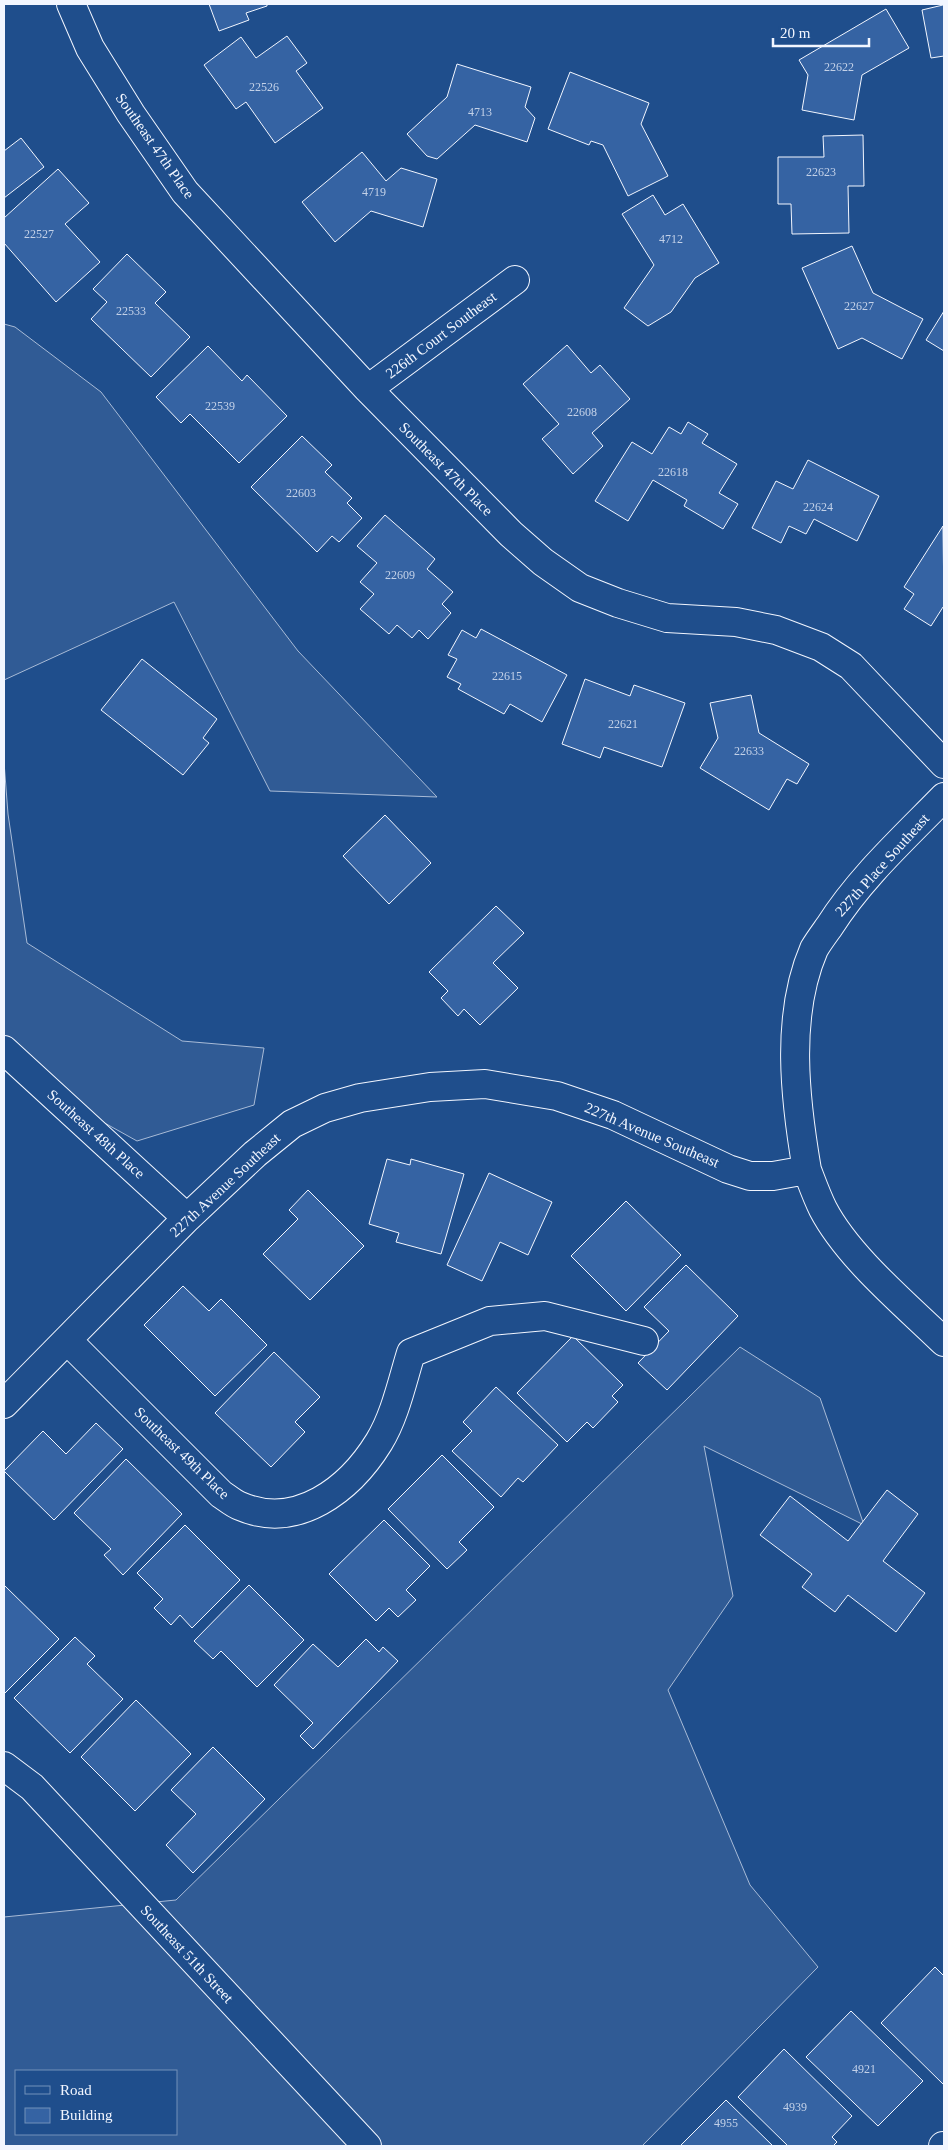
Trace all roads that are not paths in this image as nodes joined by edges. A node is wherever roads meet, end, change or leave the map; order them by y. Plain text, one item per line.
1 (71, 4) edge
2 (515, 280) dead end
3 (368, 389) junction
4 (944, 764) edge
5 (944, 797) edge
6 (4, 1050) edge
7 (807, 1170) junction
8 (187, 1218) junction
9 (67, 1340) junction
10 (644, 1341) dead end
11 (944, 1342) edge
12 (4, 1404) edge
13 (4, 1766) edge
14 (367, 2146) edge

1 - 3 street, Southeast 47th Place
2 - 3 street, 226th Court Southeast
3 - 4 street, Southeast 47th Place
5 - 7 street, 227th Place Southeast
6 - 8 street, Southeast 48th Place
7 - 8 street, 227th Avenue Southeast
7 - 11 street
8 - 9 street, 227th Avenue Southeast
9 - 10 street, Southeast 49th Place
9 - 12 street, 227th Avenue Southeast
13 - 14 street, Southeast 51th Street

